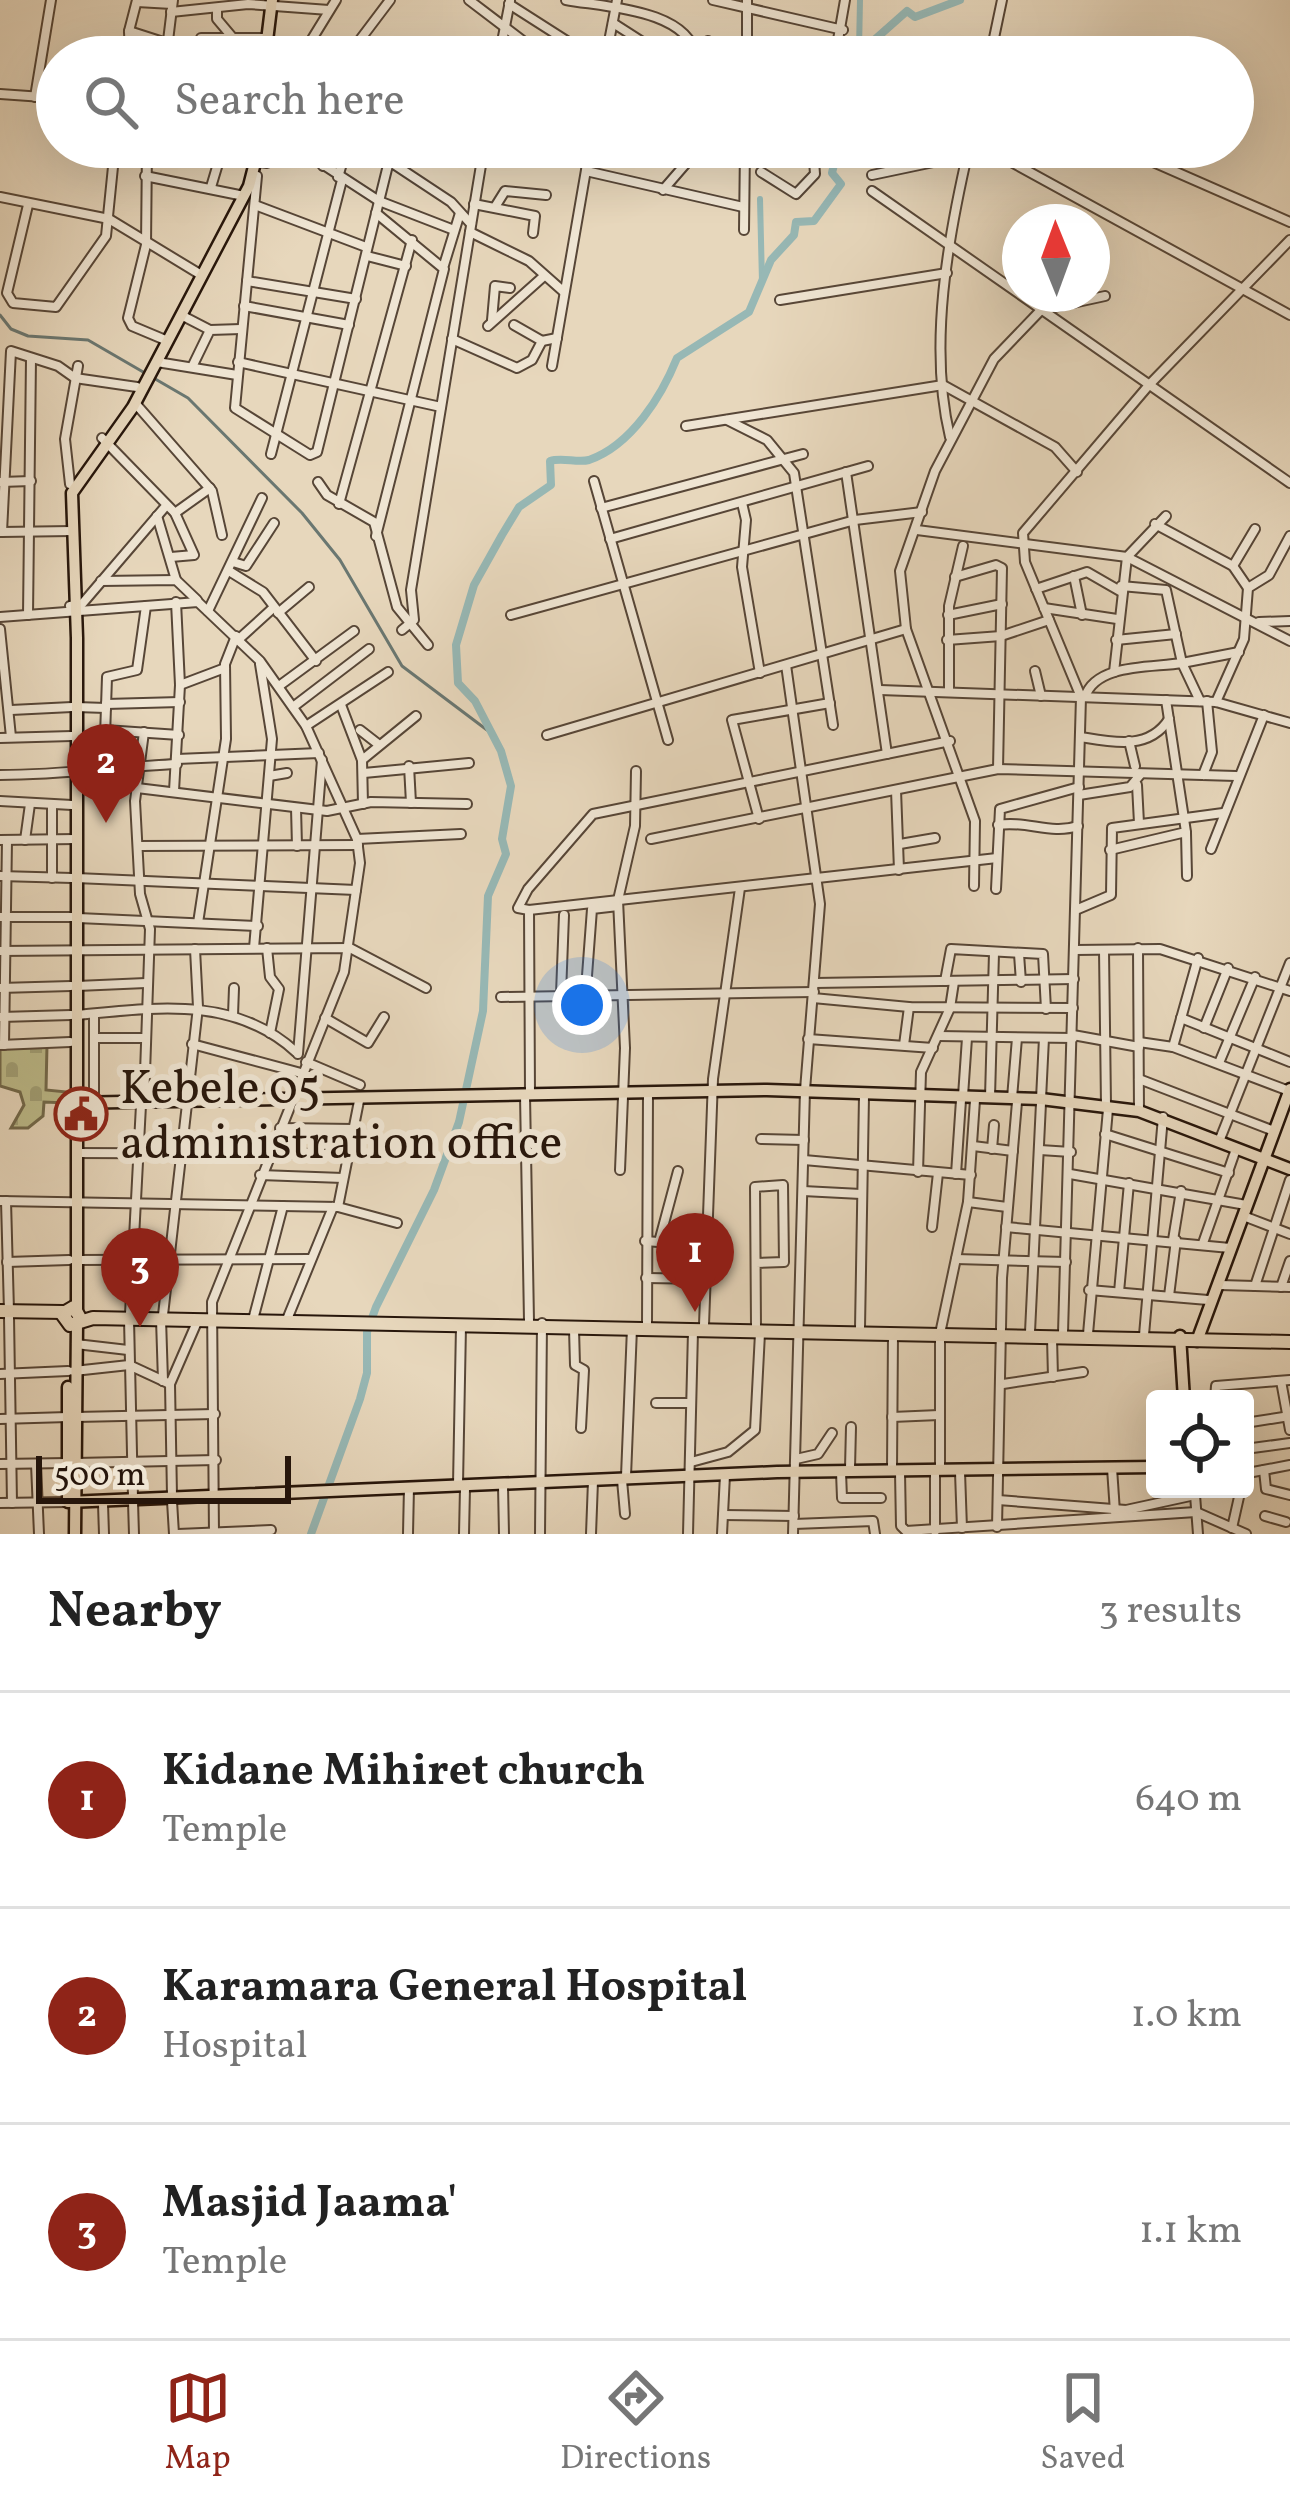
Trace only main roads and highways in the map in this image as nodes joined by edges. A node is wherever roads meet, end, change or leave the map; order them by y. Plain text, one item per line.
1 (274, 3) edge
2 (268, 36) edge
3 (270, 36) edge
4 (252, 168) edge
5 (247, 188) junction
6 (154, 362) junction
7 (140, 385) junction
8 (105, 440) junction
9 (69, 531) junction
10 (74, 707) junction
11 (74, 775) junction
12 (74, 839) junction
13 (73, 1015) junction
14 (1290, 1090) edge
15 (712, 1092) junction
16 (805, 1092) junction
17 (622, 1093) junction
18 (438, 1097) junction
19 (920, 1097) junction
20 (966, 1099) junction
21 (293, 1100) junction
22 (1014, 1100) junction
23 (1290, 1101) edge
24 (143, 1103) junction
25 (72, 1104) junction
26 (1107, 1107) junction
27 (1163, 1119) junction
28 (1282, 1129) edge
29 (1267, 1160) junction
30 (1290, 1169) edge
31 (72, 1204) junction
32 (1246, 1211) junction
33 (5, 1314) edge
34 (72, 1316) junction
35 (205, 1318) junction
36 (354, 1320) junction
37 (380, 1321) junction
38 (538, 1323) junction
39 (699, 1327) junction
40 (798, 1329) junction
41 (941, 1332) junction
42 (1004, 1335) junction
43 (1058, 1336) junction
44 (1180, 1339) junction
45 (1200, 1339) junction
46 (1290, 1340) edge
47 (71, 1371) junction
48 (1183, 1390) edge
49 (1146, 1465) edge
50 (796, 1466) junction
51 (1146, 1466) edge
52 (690, 1470) junction
53 (937, 1470) junction
54 (999, 1470) junction
55 (624, 1478) junction
56 (541, 1482) junction
57 (462, 1486) junction
58 (133, 1500) junction
59 (73, 1502) junction
60 (72, 1534) edge

1 - 2 main road
1 - 3 main road
4 - 5 main road
5 - 6 main road
5 - 6 main road
6 - 7 main road
7 - 8 main road
7 - 8 main road
8 - 9 main road
8 - 9 main road
9 - 10 main road
10 - 11 main road
10 - 11 main road
11 - 12 main road
11 - 12 main road
12 - 13 main road
13 - 25 main road
13 - 25 main road
14 - 28 main road
15 - 16 main road
15 - 17 main road
15 - 17 main road
16 - 19 main road
16 - 19 main road
17 - 18 main road
18 - 21 main road
18 - 21 main road
19 - 20 main road
20 - 22 main road
20 - 22 main road
21 - 24 main road
22 - 26 main road
23 - 28 main road
24 - 25 main road
24 - 25 main road
25 - 31 main road
25 - 31 main road
26 - 27 main road
26 - 27 main road
27 - 29 main road
27 - 29 main road
28 - 29 main road
29 - 30 main road
29 - 32 main road
31 - 34 main road
32 - 45 main road
32 - 45 main road
33 - 34 highway
34 - 35 highway
34 - 47 main road
34 - 47 main road
35 - 36 highway
35 - 36 highway
36 - 37 highway
37 - 38 highway
37 - 38 highway
38 - 39 highway
38 - 39 highway
39 - 40 highway
40 - 41 highway
40 - 41 highway
41 - 42 highway
42 - 43 highway
42 - 43 highway
43 - 44 highway
43 - 44 highway
44 - 45 highway
44 - 48 main road
45 - 46 highway
47 - 59 main road
49 - 54 main road
50 - 52 main road
50 - 52 main road
50 - 53 main road
51 - 54 main road
52 - 55 main road
53 - 54 main road
53 - 54 main road
55 - 56 main road
55 - 56 main road
56 - 57 main road
56 - 57 main road
57 - 58 main road
58 - 59 main road
58 - 59 main road
59 - 60 main road

